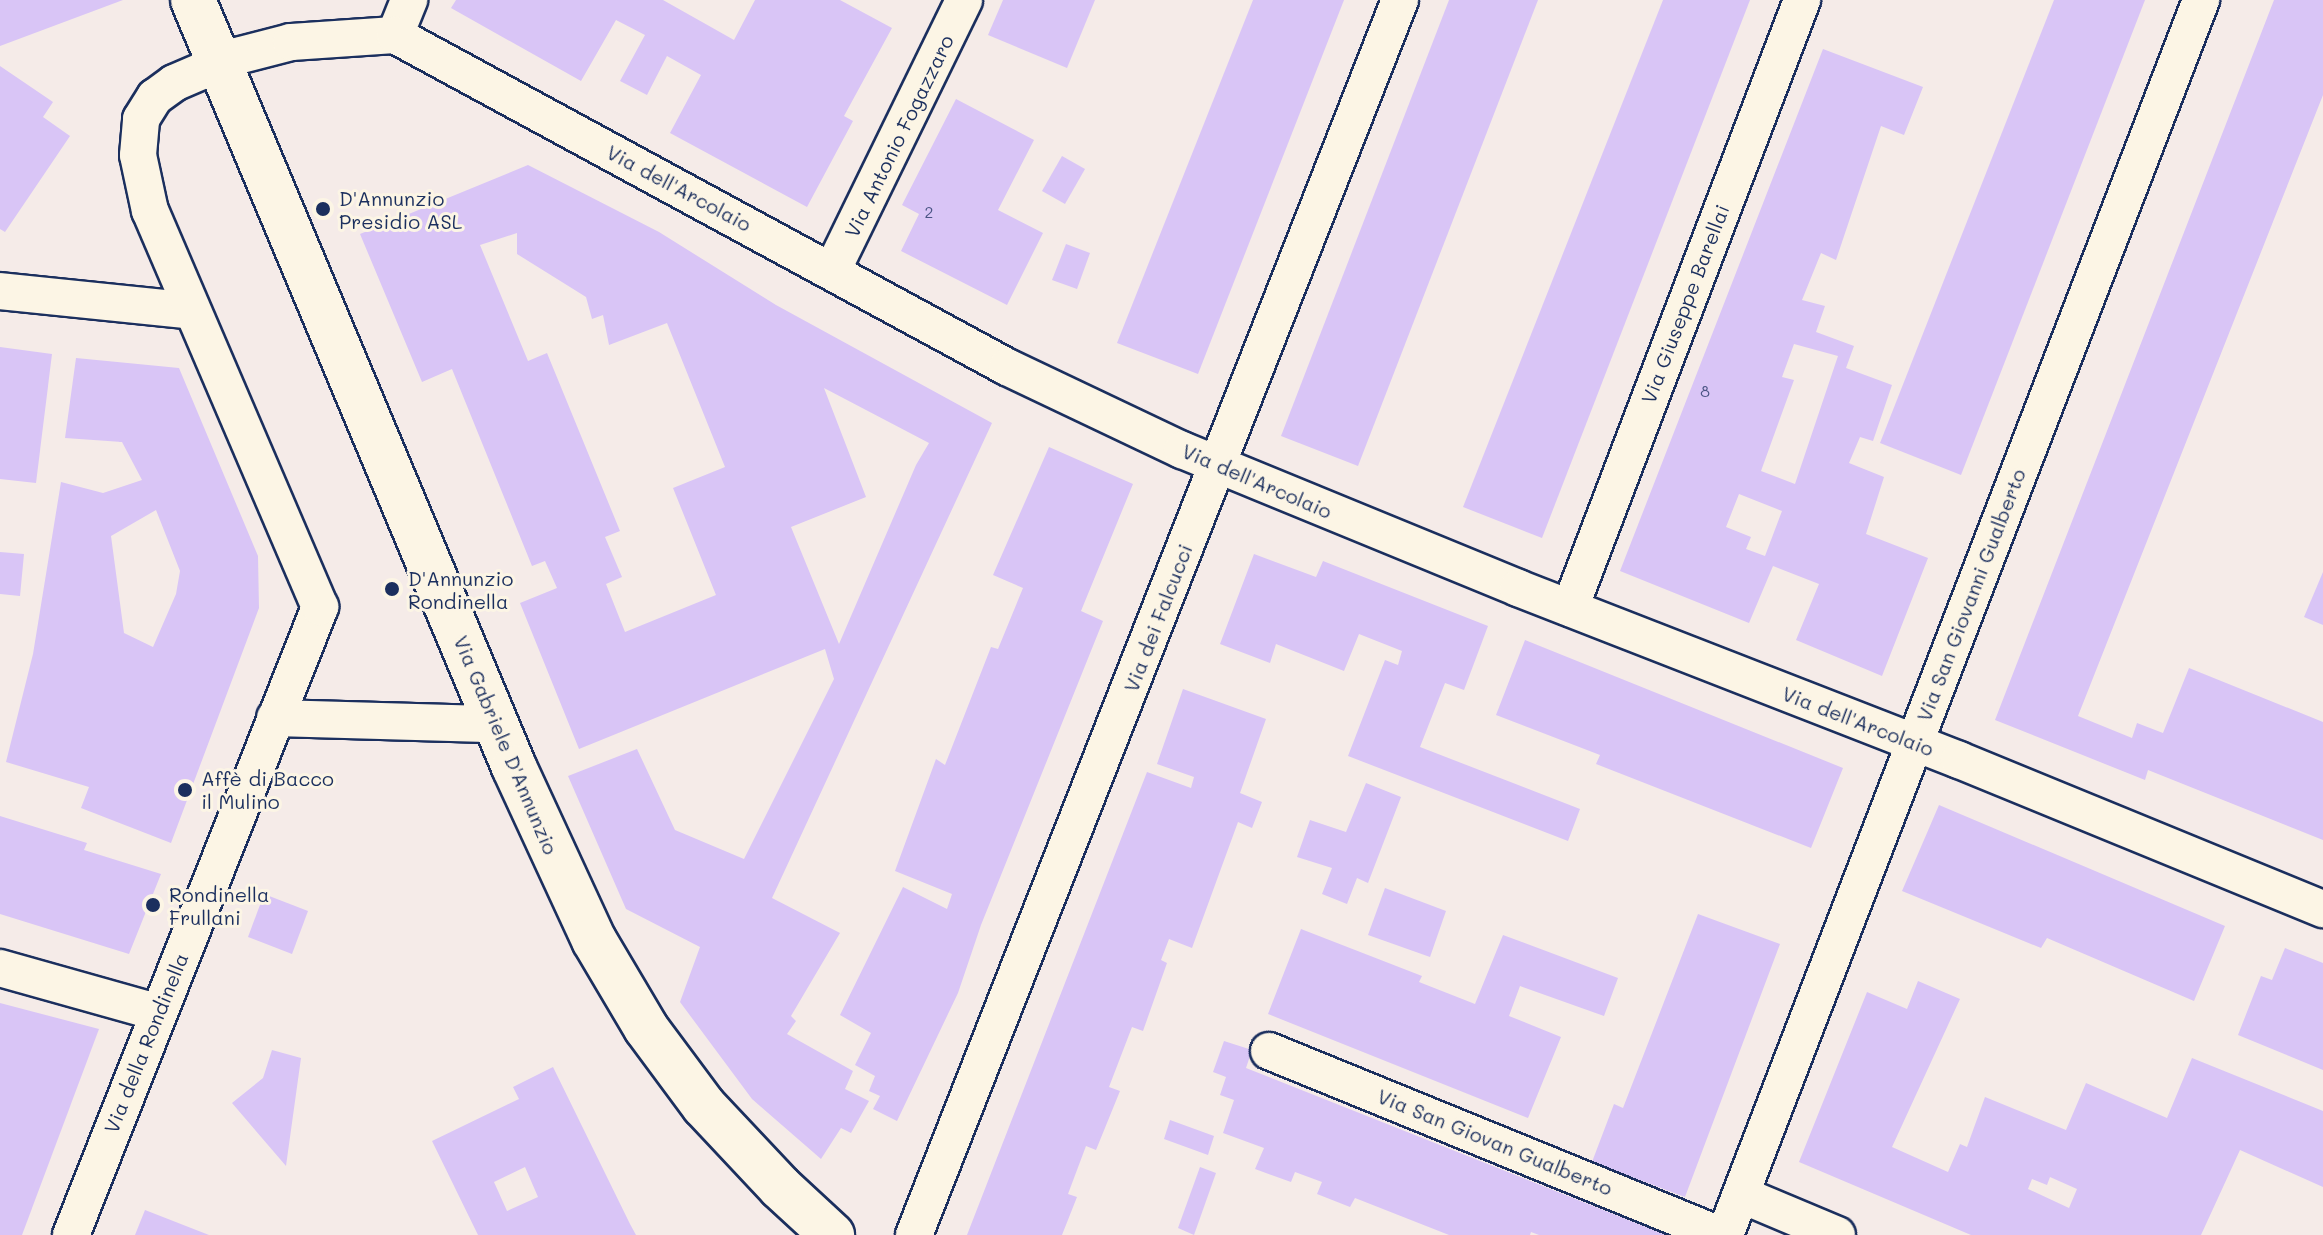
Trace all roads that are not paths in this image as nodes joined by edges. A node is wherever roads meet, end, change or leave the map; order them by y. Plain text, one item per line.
1 (193, 0) edge
2 (409, 0) edge
3 (964, 0) edge
4 (1400, 0) edge
5 (1802, 0) edge
6 (2201, 0) edge
7 (395, 35) junction
8 (220, 62) junction
9 (832, 271) junction
10 (0, 291) edge
11 (192, 311) junction
12 (1217, 465) junction
13 (1570, 608) junction
14 (275, 718) junction
15 (495, 724) junction
16 (1913, 743) junction
17 (2323, 909) edge
18 (0, 968) edge
19 (157, 1012) junction
20 (1269, 1051) dead end
21 (1742, 1195) junction
22 (71, 1235) edge
23 (832, 1235) edge
24 (914, 1235) edge
25 (1723, 1235) edge
26 (1837, 1235) edge

1 - 8 street, Via Gabriele D'Annunzio
2 - 7 street
3 - 9 street, Via Antonio Fogazzaro
4 - 12 street, Via dei Falcucci
5 - 13 street, Via Giuseppe Barellai
6 - 16 street, Via San Giovanni Gualberto
7 - 8 street
7 - 9 street, Via dell'Arcolaio
8 - 11 street
8 - 15 street, Via Gabriele D'Annunzio
9 - 12 street, Via dell'Arcolaio
10 - 11 street
11 - 14 street, Via della Rondinella
12 - 13 street, Via dell'Arcolaio
12 - 24 street, Via dei Falcucci
13 - 16 street, Via dell'Arcolaio
14 - 15 street
14 - 19 street, Via della Rondinella
15 - 23 street, Via Gabriele D'Annunzio
16 - 17 street, Via dell'Arcolaio
16 - 21 street, Via San Giovanni Gualberto
18 - 19 street
19 - 22 street, Via della Rondinella
20 - 25 street, Via San Giovan Gualberto
21 - 25 street, Via San Giovanni Gualberto
21 - 26 street

